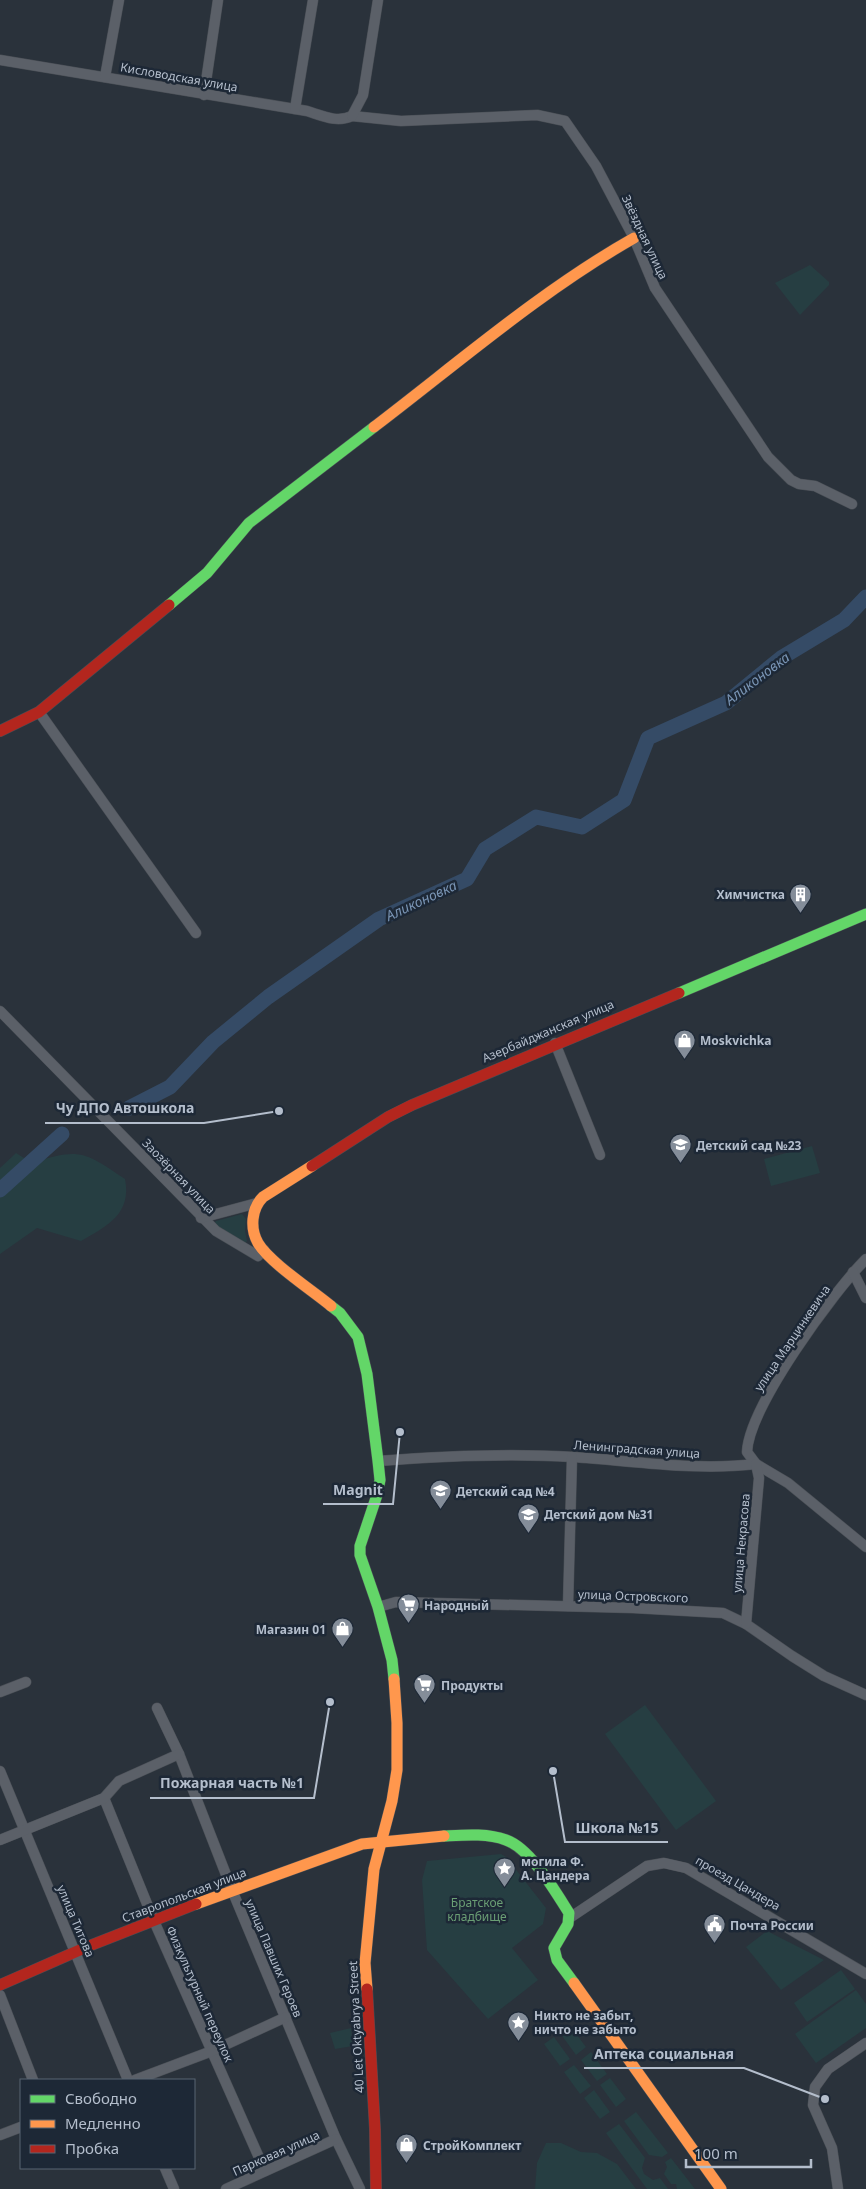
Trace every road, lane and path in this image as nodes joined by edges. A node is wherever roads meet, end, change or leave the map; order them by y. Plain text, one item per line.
1 (119, 0) edge
2 (218, 0) edge
3 (313, 0) edge
4 (378, 0) edge
5 (0, 60) edge
6 (105, 77) junction
7 (204, 94) junction
8 (295, 109) junction
9 (352, 116) junction
10 (634, 238) junction
11 (852, 504) dead end
12 (39, 712) junction
13 (0, 732) edge
14 (866, 914) edge
15 (196, 933) dead end
16 (0, 1011) edge
17 (555, 1044) junction
18 (600, 1155) dead end
19 (257, 1203) junction
20 (201, 1218) junction
21 (264, 1250) junction
22 (866, 1259) edge
23 (853, 1272) junction
24 (866, 1298) edge
25 (572, 1457) junction
26 (378, 1461) junction
27 (756, 1464) junction
28 (866, 1547) edge
29 (568, 1606) junction
30 (378, 1607) junction
31 (746, 1624) junction
32 (26, 1682) dead end
33 (0, 1692) edge
34 (866, 1695) edge
35 (157, 1708) dead end
36 (179, 1754) junction
37 (0, 1772) edge
38 (104, 1798) junction
39 (25, 1829) junction
40 (381, 1839) junction
41 (0, 1840) edge
42 (232, 1890) junction
43 (568, 1919) junction
44 (154, 1921) junction
45 (76, 1951) junction
46 (866, 1974) edge
47 (0, 1986) edge
48 (0, 1995) edge
49 (286, 2017) junction
50 (866, 2043) edge
51 (212, 2051) junction
52 (33, 2079) edge
53 (128, 2079) edge
54 (138, 2079) edge
55 (20, 2127) edge
56 (0, 2135) edge
57 (336, 2139) junction
58 (165, 2169) edge
59 (265, 2172) junction
60 (174, 2189) edge
61 (226, 2189) edge
62 (360, 2189) edge
63 (376, 2189) edge
64 (721, 2189) edge
65 (838, 2189) edge

1 - 6 street
2 - 7 street
3 - 8 street
4 - 9 street
5 - 6 street, Кисловодская улица
6 - 7 street, Кисловодская улица
7 - 8 street, Кисловодская улица
8 - 9 street, Кисловодская улица
9 - 10 street, Звёздная улица
10 - 11 street, Звёздная улица
10 - 12 street
12 - 13 street
12 - 15 street
14 - 17 street, Азербайджанская улица
16 - 20 street, Заозёрная улица
17 - 18 street
17 - 19 street, Азербайджанская улица
19 - 20 street
19 - 21 street, 40 Let Oktyabrya Street
20 - 21 street, Заозёрная улица
21 - 26 street, 40 Let Oktyabrya Street
22 - 23 street, улица Марцинкевича
23 - 24 street
23 - 27 street, улица Марцинкевича
25 - 26 street, Ленинградская улица
25 - 27 street, Ленинградская улица
25 - 29 street
26 - 30 street, 40 Let Oktyabrya Street
27 - 28 street
27 - 31 street, улица Некрасова
29 - 30 street, улица Островского
29 - 31 street, улица Островского
30 - 40 street, 40 Let Oktyabrya Street
31 - 34 street, улица Островского
32 - 33 street
35 - 36 street, улица Павших Героев
36 - 38 street
36 - 42 street, улица Павших Героев
37 - 39 street, улица Титова
38 - 39 street
38 - 44 street, Физкультурный переулок
39 - 41 street
39 - 45 street, улица Титова
40 - 42 street, Ставропольская улица
40 - 43 street
40 - 63 street, 40 Let Oktyabrya Street
42 - 44 street, Ставропольская улица
42 - 49 street, улица Павших Героев
43 - 46 street, проезд Цандера
43 - 64 street
44 - 45 street, Ставропольская улица
44 - 51 street, Физкультурный переулок
45 - 47 street, Ставропольская улица
45 - 53 street, улица Титова
48 - 52 street
49 - 51 street
49 - 57 street, улица Павших Героев
50 - 65 street
51 - 54 street
51 - 59 street, Физкультурный переулок
55 - 56 street
57 - 59 street, Парковая улица
57 - 62 street, улица Павших Героев
58 - 60 street
59 - 61 street, Парковая улица

